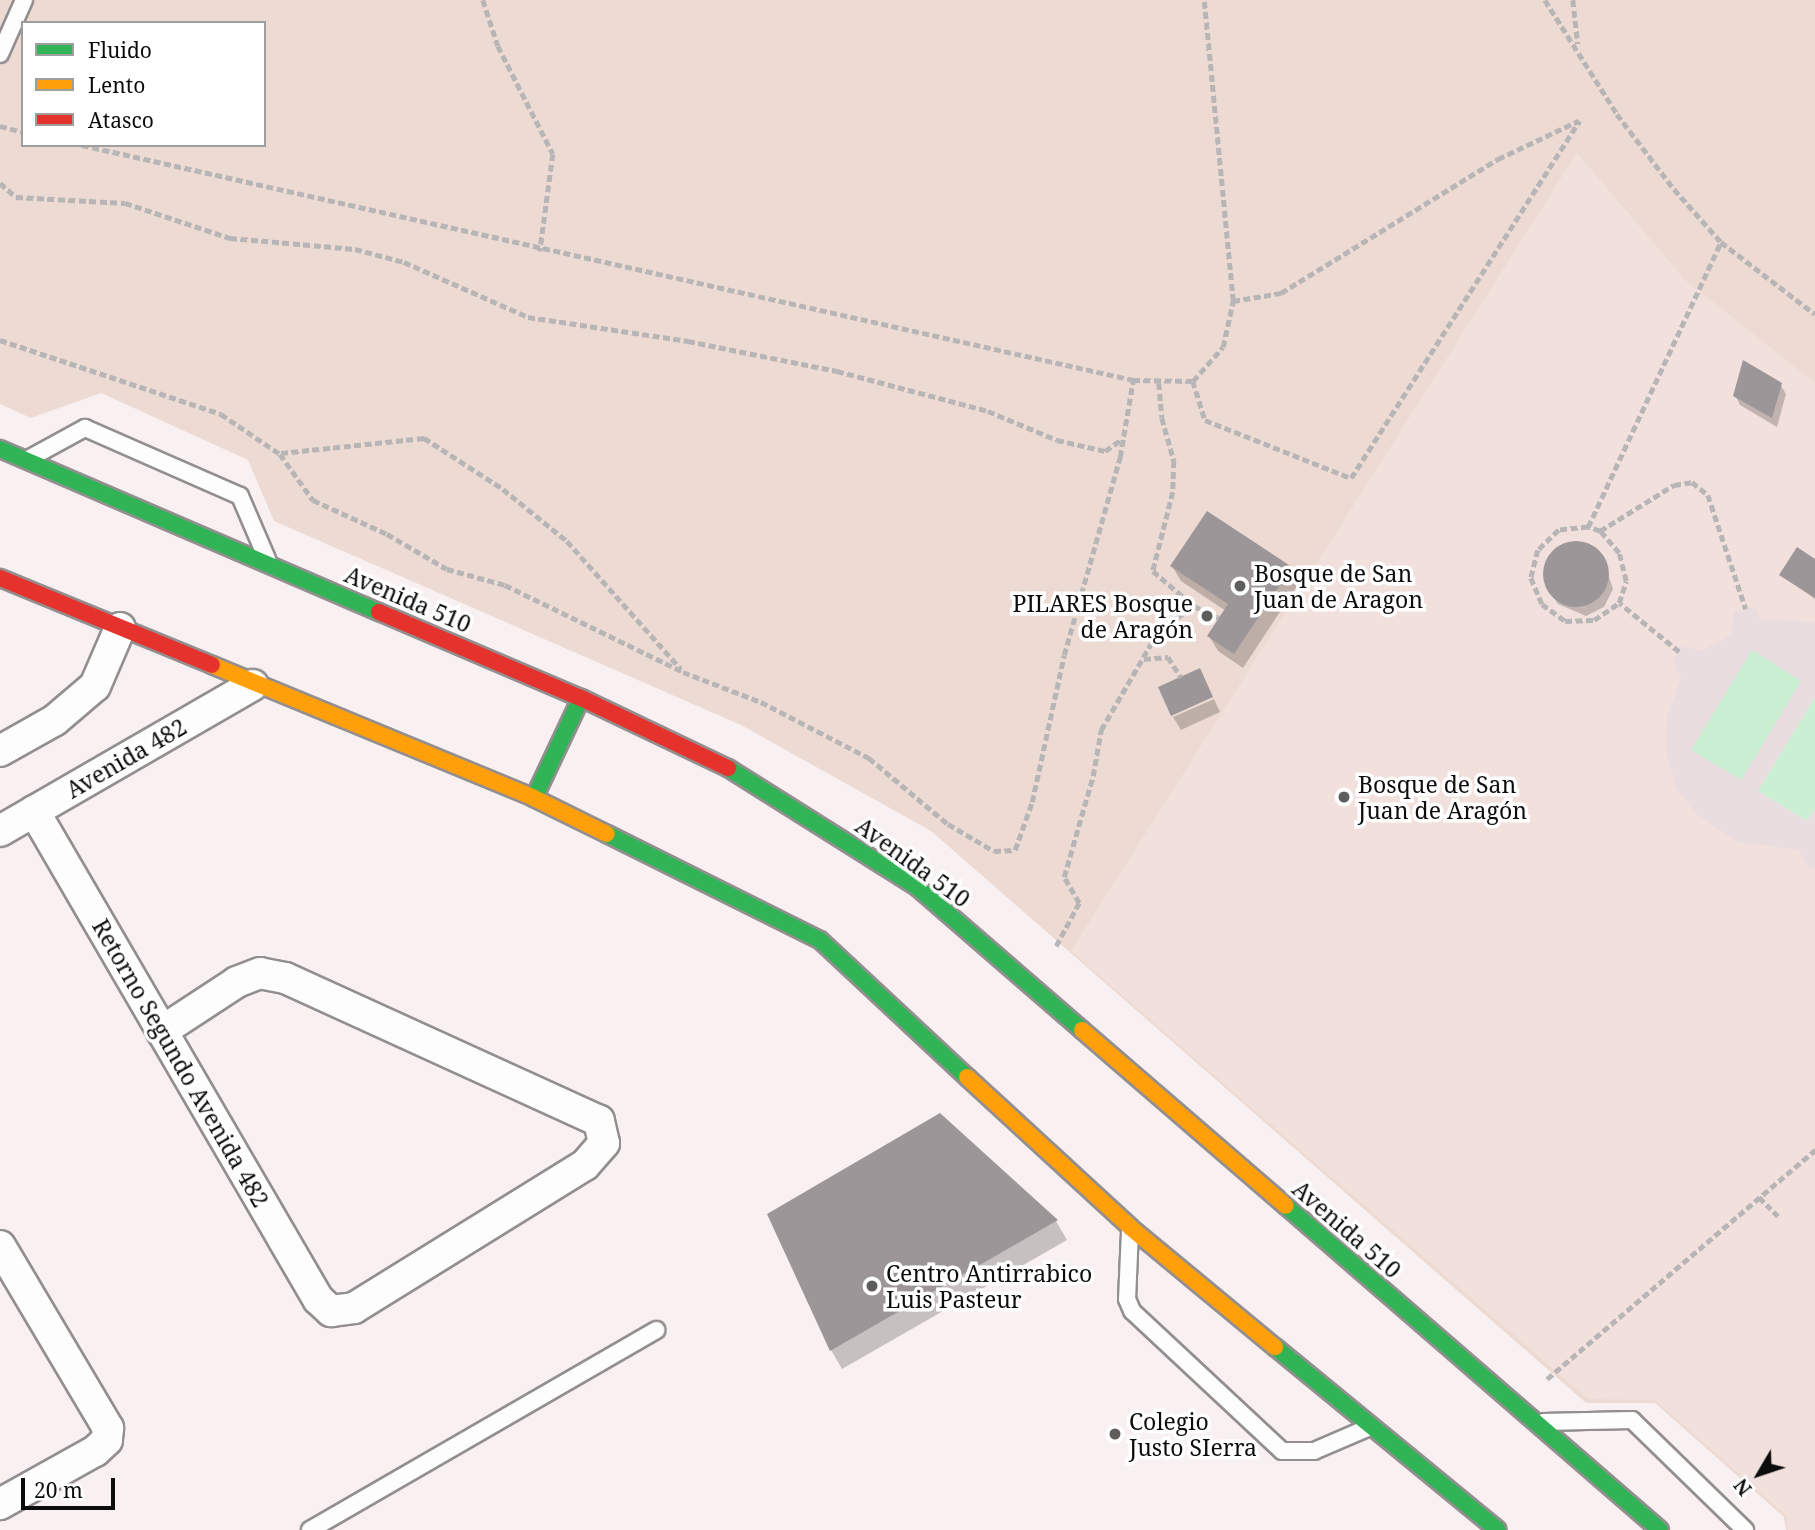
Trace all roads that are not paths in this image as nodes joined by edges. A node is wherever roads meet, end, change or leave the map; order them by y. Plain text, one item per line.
1 (24, 0) edge
2 (0, 54) edge
3 (0, 449) edge
4 (26, 460) junction
5 (269, 564) junction
6 (0, 578) edge
7 (120, 628) junction
8 (253, 685) junction
9 (581, 698) junction
10 (0, 751) edge
11 (534, 798) junction
12 (34, 811) junction
13 (0, 831) edge
14 (162, 1031) junction
15 (1130, 1228) junction
16 (0, 1247) edge
17 (656, 1330) dead end
18 (1535, 1422) junction
19 (1372, 1426) junction
20 (0, 1504) edge
21 (313, 1529) edge
22 (1498, 1530) edge
23 (1659, 1530) edge
24 (1745, 1530) edge

1 - 2 lane
3 - 4 main road, Avenida 510
4 - 5 main road, Avenida 510
4 - 5 lane
5 - 9 main road, Avenida 510
6 - 7 main road
7 - 8 main road
7 - 10 street
8 - 11 main road
8 - 12 street, Avenida 482
9 - 11 main road
9 - 18 main road, Avenida 510
11 - 15 main road
12 - 13 street, Avenida 482
12 - 14 street, Retorno Segundo Avenida 482
14 - 14 street, Retorno Segundo Avenida 482
15 - 19 main road
15 - 19 lane
16 - 20 street
17 - 21 lane
18 - 23 main road, Avenida 510
18 - 24 lane
19 - 22 main road

